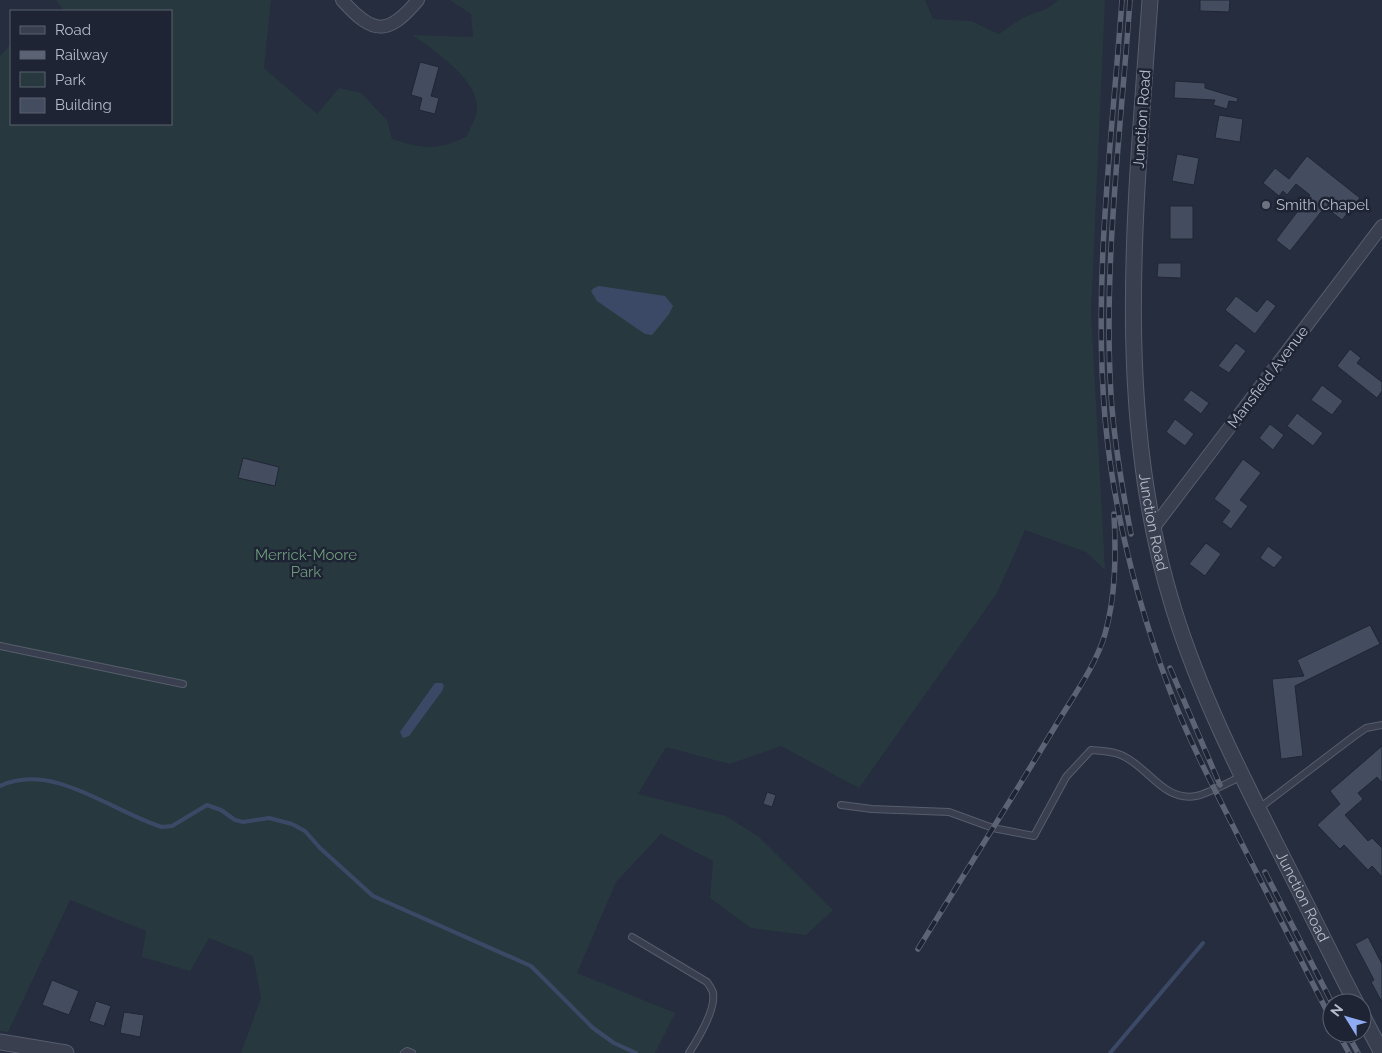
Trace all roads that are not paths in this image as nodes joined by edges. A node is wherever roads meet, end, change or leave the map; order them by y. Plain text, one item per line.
1 (342, 0) edge
2 (418, 0) edge
3 (1150, 0) edge
4 (1382, 226) edge
5 (1154, 527) junction
6 (0, 646) edge
7 (183, 684) dead end
8 (1382, 724) edge
9 (1242, 776) junction
10 (841, 805) dead end
11 (1258, 809) junction
12 (632, 937) dead end
13 (1351, 993) edge
14 (1372, 1034) edge
15 (0, 1042) edge
16 (66, 1053) edge
17 (404, 1053) edge
18 (412, 1053) edge
19 (689, 1053) edge
20 (1382, 1053) edge

1 - 2 street
3 - 5 street, Junction Road
4 - 5 street, Mansfield Avenue
5 - 9 street, Junction Road
6 - 7 lane
8 - 11 lane
9 - 10 lane
9 - 11 street, Junction Road
11 - 13 street, Junction Road
12 - 19 lane
14 - 20 street
15 - 16 street
17 - 18 lane

